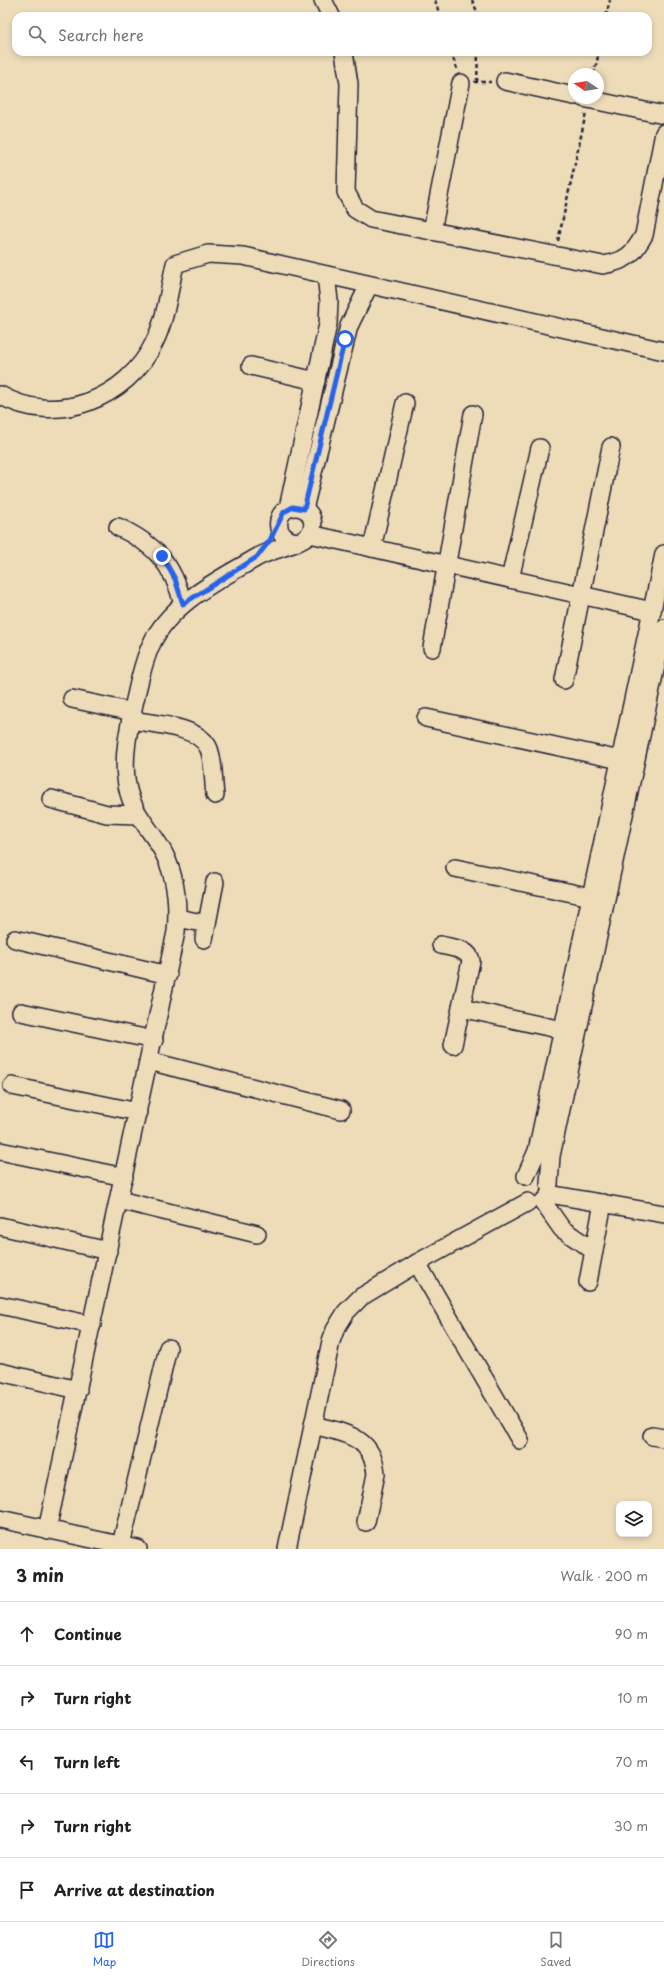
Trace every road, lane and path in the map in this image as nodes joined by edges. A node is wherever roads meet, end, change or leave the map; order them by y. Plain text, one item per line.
1 (323, 0) edge
2 (435, 0) edge
3 (472, 0) edge
4 (610, 0) edge
5 (329, 12) edge
6 (439, 12) edge
7 (477, 12) edge
8 (607, 12) edge
9 (345, 56) edge
10 (453, 56) edge
11 (477, 56) edge
12 (598, 56) edge
13 (595, 68) edge
14 (505, 81) joint
15 (469, 83) junction
16 (568, 95) edge
17 (604, 103) edge
18 (581, 104) edge
19 (664, 115) edge
20 (664, 133) edge
21 (432, 231) junction
22 (555, 255) junction
23 (326, 275) junction
24 (369, 285) junction
25 (326, 334) junction
26 (345, 339) junction
27 (664, 351) edge
28 (251, 366) dead end
29 (316, 381) junction
30 (0, 395) edge
31 (405, 403) dead end
32 (473, 414) dead end
33 (611, 447) dead end
34 (540, 448) dead end
35 (290, 513) junction
36 (118, 527) dead end
37 (303, 538) junction
38 (372, 548) junction
39 (664, 554) edge
40 (257, 557) junction
41 (447, 565) junction
42 (510, 579) junction
43 (581, 595) junction
44 (183, 604) junction
45 (652, 611) junction
46 (664, 628) edge
47 (432, 648) dead end
48 (646, 673) junction
49 (564, 680) dead end
50 (72, 699) dead end
51 (132, 716) junction
52 (426, 718) dead end
53 (620, 760) junction
54 (215, 795) dead end
55 (51, 799) dead end
56 (138, 815) junction
57 (455, 868) dead end
58 (215, 882) dead end
59 (591, 897) junction
60 (178, 918) junction
61 (15, 939) dead end
62 (440, 945) dead end
63 (583, 965) junction
64 (168, 975) junction
65 (461, 1008) junction
66 (21, 1012) dead end
67 (562, 1030) junction
68 (154, 1040) junction
69 (453, 1045) dead end
70 (149, 1061) junction
71 (12, 1086) dead end
72 (341, 1110) dead end
73 (138, 1112) junction
74 (0, 1151) edge
75 (526, 1176) junction
76 (124, 1177) junction
77 (542, 1196) junction
78 (119, 1200) junction
79 (603, 1203) junction
80 (664, 1214) edge
81 (0, 1226) edge
82 (257, 1234) dead end
83 (108, 1250) junction
84 (594, 1251) junction
85 (417, 1263) junction
86 (588, 1282) dead end
87 (0, 1305) edge
88 (92, 1325) junction
89 (168, 1348) dead end
90 (0, 1372) edge
91 (78, 1390) junction
92 (314, 1425) junction
93 (520, 1440) dead end
94 (0, 1520) edge
95 (366, 1522) dead end
96 (47, 1530) junction
97 (121, 1546) junction
98 (138, 1549) edge
99 (286, 1549) edge

1 - 5 street
2 - 6 path
3 - 7 path
4 - 8 path
9 - 21 street
10 - 15 path
11 - 15 path
12 - 13 path
14 - 15 path
14 - 16 street
15 - 21 street
17 - 19 street
18 - 22 path
20 - 22 street
21 - 22 street
23 - 24 street
23 - 25 street
23 - 30 street
24 - 26 street
24 - 27 street
25 - 26 street
25 - 29 street
26 - 35 street
28 - 29 street
29 - 35 street
31 - 38 street
32 - 41 street
33 - 43 street
34 - 42 street
35 - 37 street
35 - 37 street
35 - 40 street
36 - 44 street
37 - 38 street
37 - 40 street
38 - 41 street
39 - 45 street
40 - 44 street
41 - 42 street
41 - 47 street
42 - 43 street
43 - 45 street
43 - 49 street
44 - 51 street
45 - 48 street
46 - 48 street
48 - 53 street
48 - 63 street
50 - 51 street
51 - 54 street
51 - 56 street
52 - 53 street
53 - 59 street
55 - 56 street
56 - 60 street
57 - 59 street
58 - 60 street
59 - 63 street
60 - 64 street
61 - 64 street
62 - 65 street
63 - 67 street
63 - 77 street
64 - 68 street
65 - 67 street
65 - 69 street
66 - 68 street
67 - 75 street
68 - 70 street
70 - 72 street
70 - 73 street
71 - 73 street
73 - 76 street
74 - 76 street
75 - 77 street
75 - 77 street
76 - 78 street
77 - 79 street
77 - 84 street
77 - 85 street
78 - 82 street
78 - 83 street
79 - 80 street
79 - 84 street
81 - 83 street
83 - 88 street
84 - 86 street
85 - 92 street
85 - 93 street
87 - 88 street
88 - 91 street
89 - 97 street
90 - 91 street
91 - 96 street
92 - 95 street
92 - 99 street
94 - 96 street
96 - 97 street
97 - 98 street

